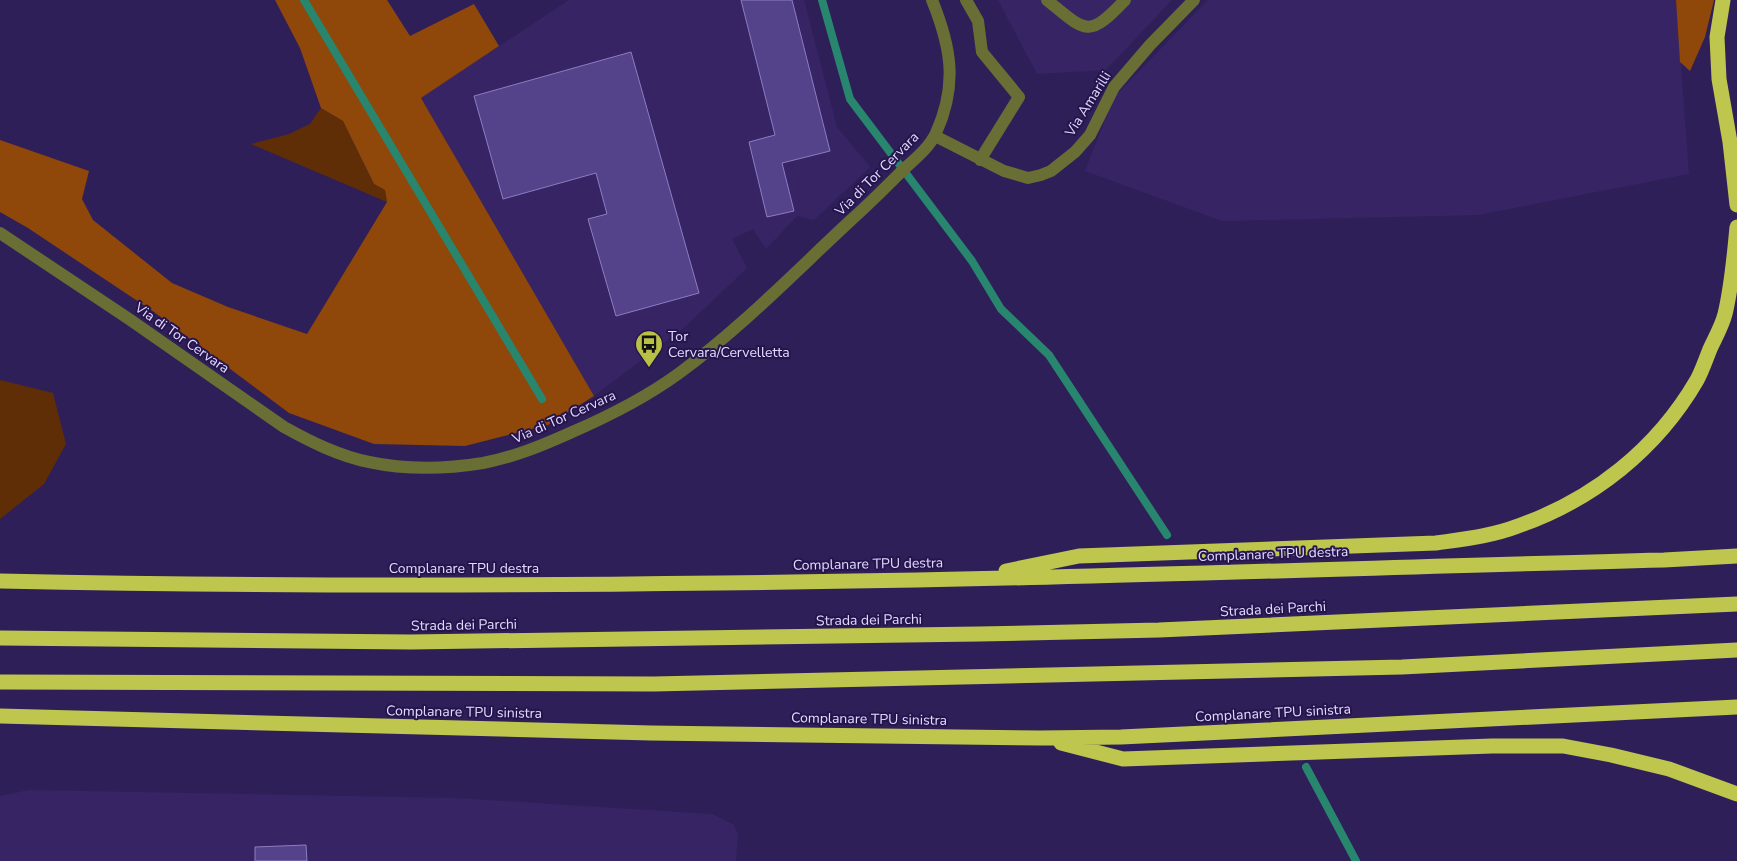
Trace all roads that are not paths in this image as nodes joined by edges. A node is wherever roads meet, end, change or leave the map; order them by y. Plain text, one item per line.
1 (932, 0) edge
2 (966, 0) edge
3 (1048, 0) edge
4 (1126, 0) edge
5 (1194, 0) edge
6 (1723, 0) edge
7 (932, 140) junction
8 (980, 160) junction
9 (1737, 205) edge
10 (1737, 227) edge
11 (0, 233) edge
12 (1737, 556) edge
13 (966, 579) junction
14 (0, 581) edge
15 (1737, 604) edge
16 (0, 638) edge
17 (1737, 650) edge
18 (0, 682) edge
19 (1737, 707) edge
20 (0, 716) edge
21 (1040, 738) junction
22 (1737, 794) edge

1 - 7 street, Via di Tor Cervara
2 - 8 street
3 - 4 street
5 - 8 street, Via Amarilli
6 - 9 highway
7 - 8 street, Via Amarilli
7 - 11 street, Via di Tor Cervara
10 - 13 highway
12 - 13 highway, Complanare TPU destra
13 - 14 highway, Complanare TPU destra
15 - 16 highway, Strada dei Parchi
17 - 18 highway
19 - 21 highway, Complanare TPU sinistra
20 - 21 highway, Complanare TPU sinistra
21 - 22 highway

